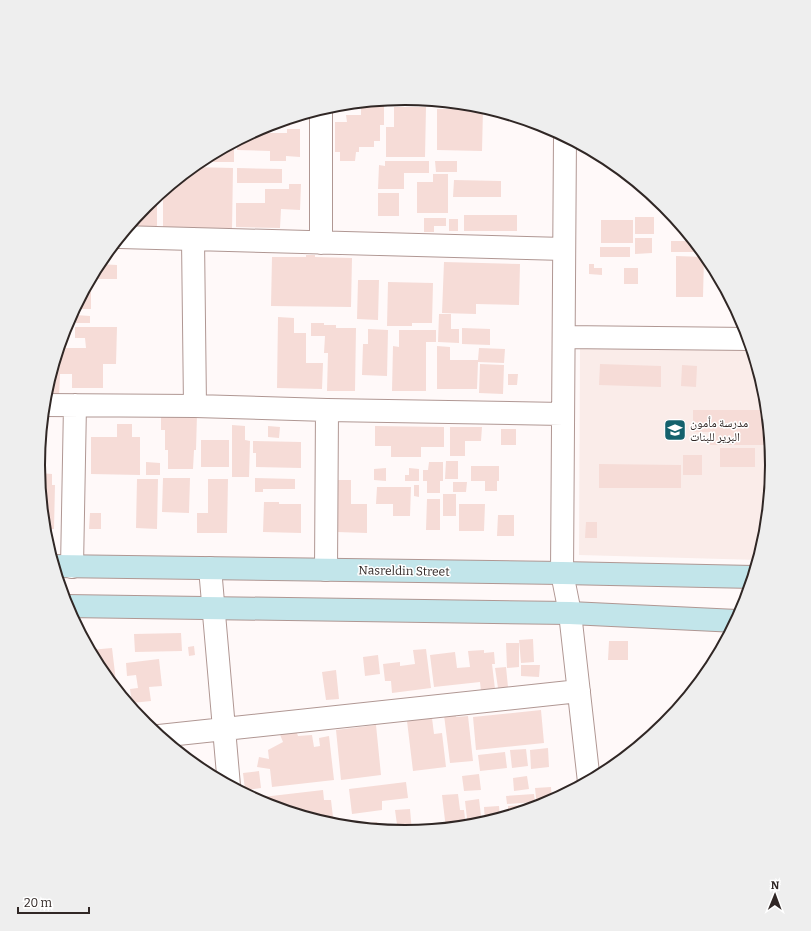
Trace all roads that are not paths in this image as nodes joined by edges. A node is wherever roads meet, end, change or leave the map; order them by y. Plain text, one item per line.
1 (321, 115) edge
2 (565, 142) edge
3 (126, 237) edge
4 (193, 239) junction
5 (321, 243) junction
6 (564, 249) junction
7 (564, 337) junction
8 (743, 339) edge
9 (50, 404) edge
10 (75, 405) junction
11 (195, 406) junction
12 (327, 410) junction
13 (563, 414) junction
14 (63, 567) edge
15 (210, 568) junction
16 (326, 570) junction
17 (562, 573) junction
18 (748, 577) edge
19 (73, 606) edge
20 (213, 608) junction
21 (570, 613) junction
22 (731, 621) edge
23 (579, 691) junction
24 (223, 728) junction
25 (166, 735) edge
26 (588, 776) edge
27 (228, 780) edge

1 - 5 street
2 - 6 street
3 - 4 street
4 - 5 street
4 - 11 street
5 - 6 street
6 - 7 street
7 - 8 street
7 - 13 street
9 - 10 street
10 - 11 street
10 - 14 street
11 - 12 street
12 - 13 street
12 - 16 street
13 - 17 street
14 - 15 street, Nasreldin Street
15 - 16 street, Nasreldin Street
15 - 20 street
16 - 17 street, Nasreldin Street
17 - 18 street, Nasreldin Street
17 - 21 street
19 - 20 street
20 - 21 street
20 - 24 street
21 - 22 street
21 - 23 street
23 - 24 street
23 - 26 street
24 - 25 street
24 - 27 street

